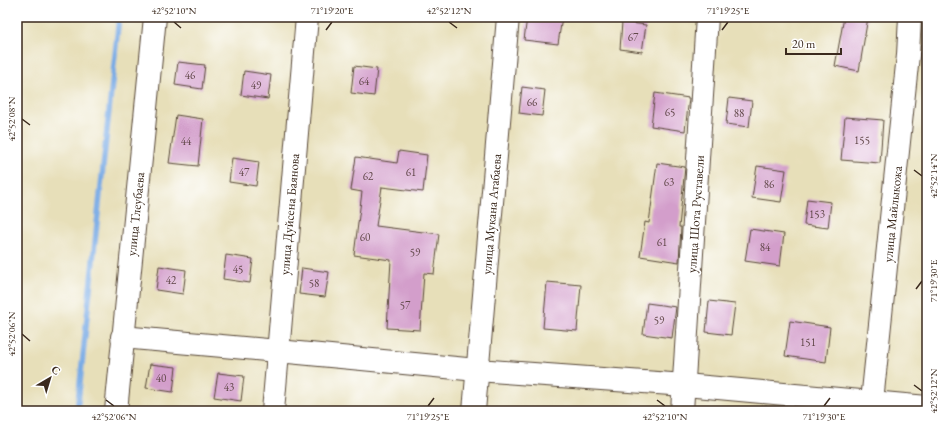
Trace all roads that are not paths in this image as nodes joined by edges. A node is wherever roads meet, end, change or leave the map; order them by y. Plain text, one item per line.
1 (155, 17) edge
2 (307, 17) edge
3 (508, 17) edge
4 (707, 17) edge
5 (910, 17) edge
6 (122, 337) junction
7 (278, 351) junction
8 (478, 370) junction
9 (685, 385) junction
10 (872, 406) edge
11 (927, 407) edge
12 (116, 411) edge
13 (273, 411) edge
14 (474, 411) edge
15 (682, 411) edge

1 - 6 street, улица Тлеубаева
2 - 7 street, улица Дуйсена Баянова
3 - 8 street, улица Мукана Атабаева
4 - 9 street, улица Шота Руставели
5 - 10 street, улица Майлыкожа
6 - 7 street
6 - 12 street, улица Тлеубаева
7 - 8 street
7 - 13 street, улица Дуйсена Баянова
8 - 9 street
8 - 14 street, улица Мукана Атабаева
9 - 10 street
9 - 15 street, улица Шота Руставели
10 - 11 street

